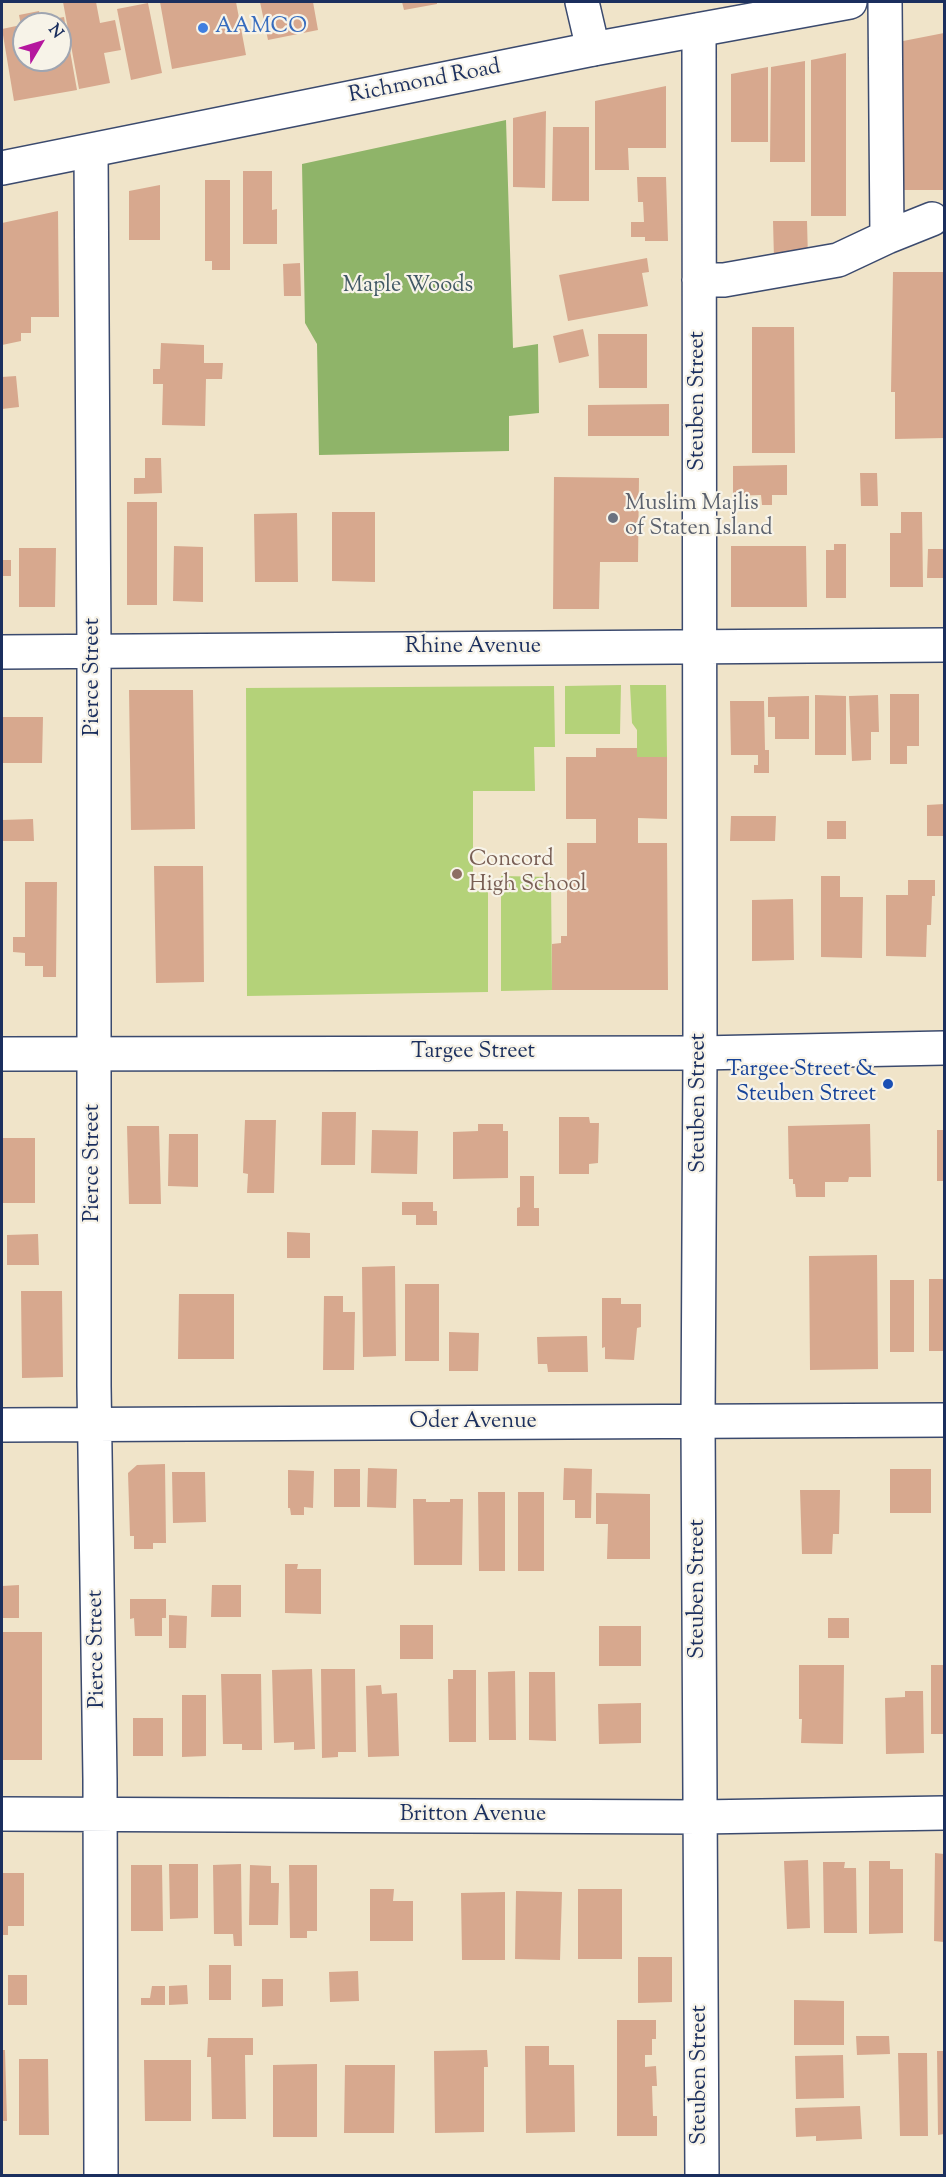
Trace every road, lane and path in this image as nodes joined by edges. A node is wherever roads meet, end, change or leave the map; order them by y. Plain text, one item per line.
1 (582, 2) edge
2 (850, 2) edge
3 (885, 2) edge
4 (733, 12) edge
5 (699, 30) junction
6 (593, 49) junction
7 (91, 151) junction
8 (2, 168) edge
9 (932, 219) dead end
10 (887, 237) junction
11 (699, 280) junction
12 (945, 645) edge
13 (699, 646) junction
14 (2, 651) edge
15 (94, 651) junction
16 (945, 1048) edge
17 (94, 1053) junction
18 (700, 1053) junction
19 (2, 1054) edge
20 (945, 1420) edge
21 (698, 1421) junction
22 (2, 1425) edge
23 (94, 1425) junction
24 (945, 1813) edge
25 (2, 1814) edge
26 (100, 1814) junction
27 (700, 1817) junction
28 (101, 2175) edge
29 (702, 2175) edge

1 - 6 street
2 - 4 street, Richmond Road
3 - 10 street
4 - 5 street, Richmond Road
5 - 6 street, Richmond Road
5 - 11 street, Steuben Street
6 - 7 street, Richmond Road
7 - 8 street, Richmond Road
7 - 15 street, Pierce Street
9 - 10 street
10 - 11 street
11 - 13 street, Steuben Street
12 - 13 street, Rhine Avenue
13 - 15 street, Rhine Avenue
13 - 18 street, Steuben Street
14 - 15 street, Rhine Avenue
15 - 17 street, Pierce Street
16 - 18 street, Targee Street
17 - 18 street, Targee Street
17 - 19 street, Targee Street
17 - 23 street, Pierce Street
18 - 21 street, Steuben Street
20 - 21 street, Oder Avenue
21 - 23 street, Oder Avenue
21 - 27 street, Steuben Street
22 - 23 street, Oder Avenue
23 - 26 street, Pierce Street
24 - 27 street, Britton Avenue
25 - 26 street, Britton Avenue
26 - 27 street, Britton Avenue
26 - 28 street, Pierce Street
27 - 29 street, Steuben Street

